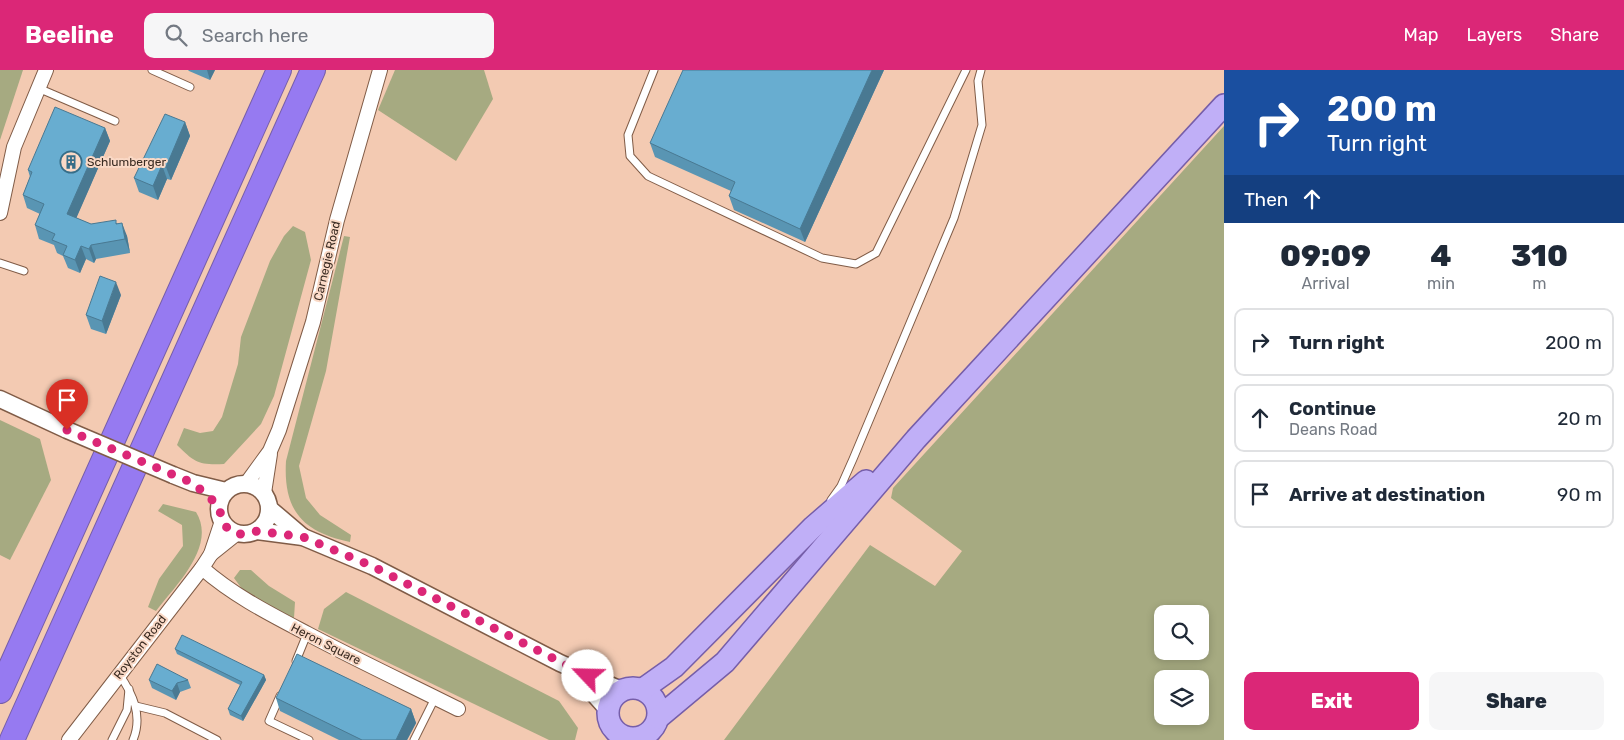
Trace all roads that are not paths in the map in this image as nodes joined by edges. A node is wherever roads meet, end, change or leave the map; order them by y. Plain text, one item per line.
1 (46, 70) edge
2 (152, 70) edge
3 (279, 70) edge
4 (313, 70) edge
5 (380, 70) edge
6 (654, 70) edge
7 (966, 70) edge
8 (981, 70) edge
9 (190, 87) dead end
10 (38, 88) junction
11 (1224, 105) edge
12 (115, 121) dead end
13 (0, 213) edge
14 (0, 263) edge
15 (24, 271) dead end
16 (0, 399) edge
17 (916, 439) junction
18 (270, 451) junction
19 (193, 483) junction
20 (246, 484) junction
21 (226, 491) junction
22 (264, 493) junction
23 (270, 510) junction
24 (220, 514) junction
25 (813, 527) junction
26 (257, 531) junction
27 (236, 534) junction
28 (303, 537) junction
29 (211, 554) junction
30 (202, 568) junction
31 (308, 634) junction
32 (571, 668) junction
33 (292, 669) edge
34 (118, 674) junction
35 (285, 686) edge
36 (129, 689) junction
37 (643, 689) junction
38 (621, 690) junction
39 (0, 691) edge
40 (435, 698) junction
41 (136, 706) junction
42 (458, 709) dead end
43 (608, 710) junction
44 (652, 730) edge
45 (618, 737) edge
46 (12, 740) edge
47 (69, 740) edge
48 (112, 740) edge
49 (133, 740) edge
50 (217, 740) edge
51 (309, 740) edge
52 (414, 740) edge

1 - 10 street
2 - 9 lane
3 - 39 highway
4 - 46 highway
5 - 18 street, Carnegie Road
6 - 7 lane
8 - 25 lane
10 - 12 lane
10 - 13 street
11 - 17 main road
14 - 15 lane
16 - 19 street, bridge
17 - 25 main road
17 - 44 main road
18 - 20 street, Carnegie Road
18 - 22 street, Carnegie Road
19 - 21 street
19 - 24 street
20 - 21 street
20 - 22 street
21 - 24 street
22 - 23 street
23 - 26 street
23 - 28 street
24 - 27 street
24 - 29 street, Royston Road
25 - 37 main road
26 - 27 street
26 - 28 street
27 - 29 street, Royston Road
28 - 32 street
29 - 30 street, Royston Road
30 - 31 street, Heron Square
30 - 34 street, Royston Road
31 - 33 lane
31 - 40 street, Heron Square
32 - 38 street
32 - 43 street
34 - 36 lane
34 - 47 street, Royston Road
35 - 51 lane
36 - 41 lane
36 - 48 lane
37 - 38 main road
37 - 44 main road
38 - 43 main road
40 - 42 street, Heron Square
40 - 52 lane
41 - 49 lane
41 - 50 lane
43 - 45 main road
44 - 45 main road

